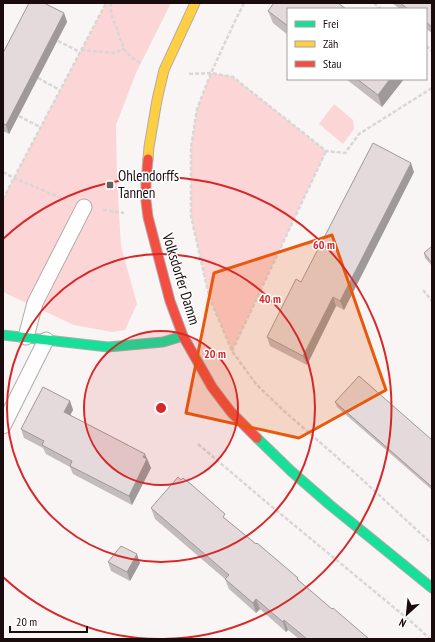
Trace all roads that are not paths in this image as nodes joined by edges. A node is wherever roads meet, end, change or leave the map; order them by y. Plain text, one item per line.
1 (196, 3) edge
2 (84, 208) dead end
3 (3, 335) edge
4 (183, 336) junction
5 (26, 337) junction
6 (46, 340) junction
7 (3, 426) edge
8 (432, 588) edge

1 - 4 main road, Volksdorfer Damm
2 - 5 lane
3 - 5 main road
4 - 6 main road
4 - 8 main road, Volksdorfer Damm
5 - 6 main road
6 - 7 lane

